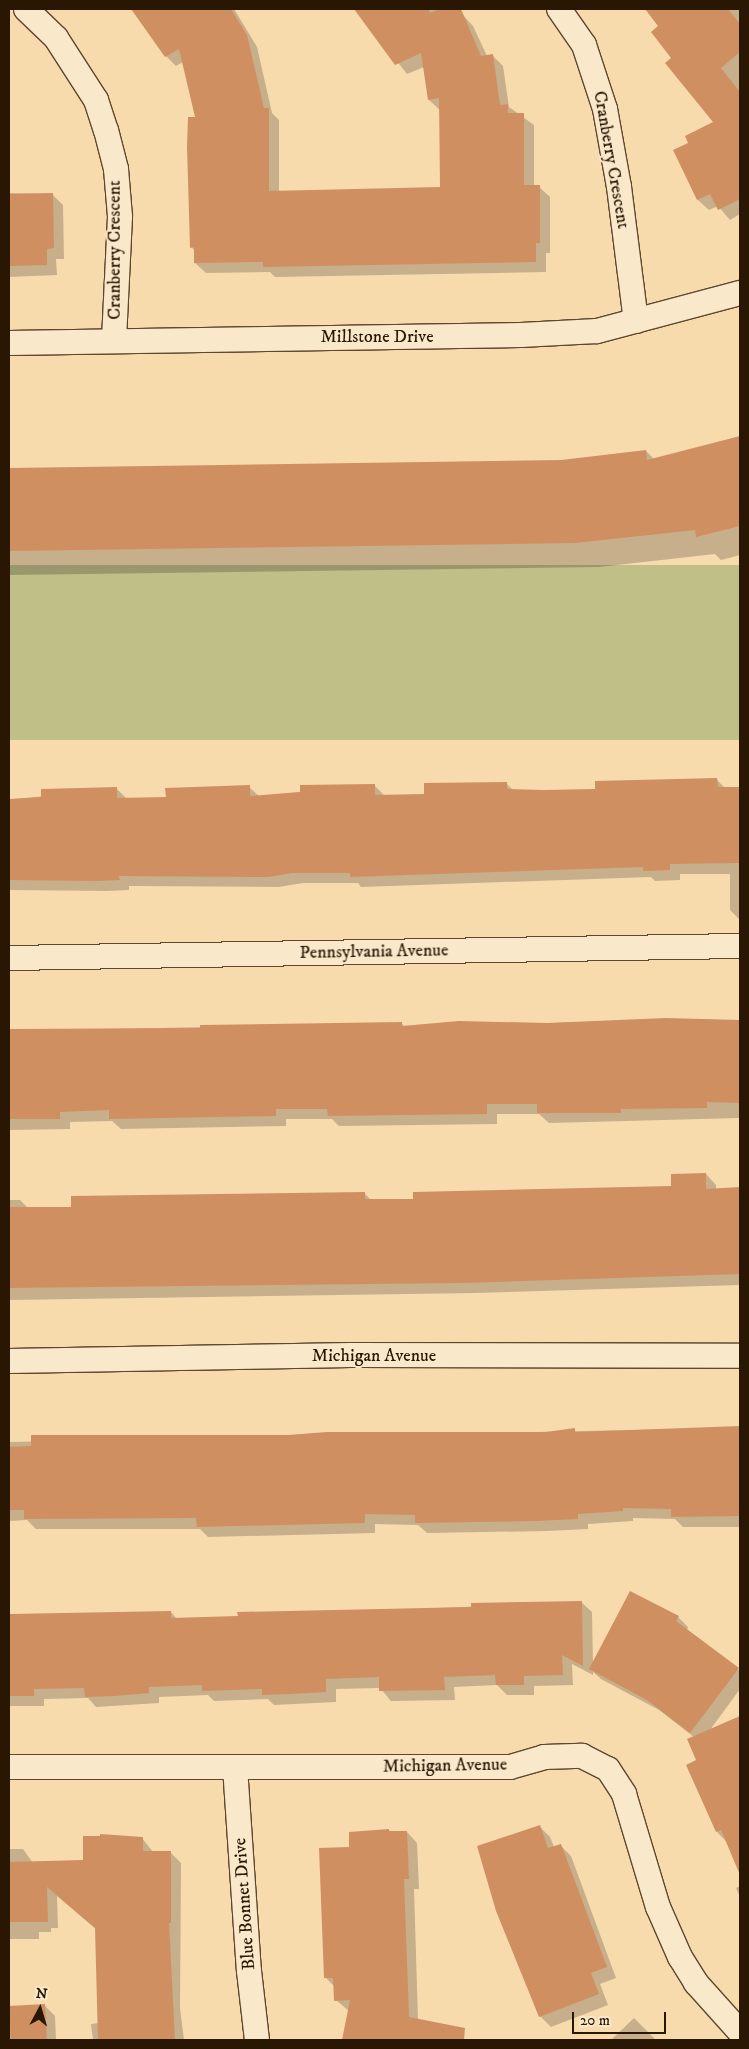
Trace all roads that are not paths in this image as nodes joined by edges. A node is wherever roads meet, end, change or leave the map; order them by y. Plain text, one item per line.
1 (26, 9) edge
2 (558, 9) edge
3 (740, 293) edge
4 (636, 321) junction
5 (114, 339) junction
6 (9, 343) edge
7 (740, 946) edge
8 (9, 958) edge
9 (740, 1356) edge
10 (9, 1362) edge
11 (235, 1767) junction
12 (9, 1768) edge
13 (740, 2032) edge
14 (257, 2040) edge

1 - 5 street, Cranberry Crescent
2 - 4 street, Cranberry Crescent
3 - 4 street, Millstone Drive
4 - 5 street, Millstone Drive
5 - 6 street, Millstone Drive
7 - 8 street, Pennsylvania Avenue
9 - 10 street, Michigan Avenue
11 - 12 street, Michigan Avenue
11 - 13 street, Michigan Avenue
11 - 14 street, Blue Bonnet Drive

